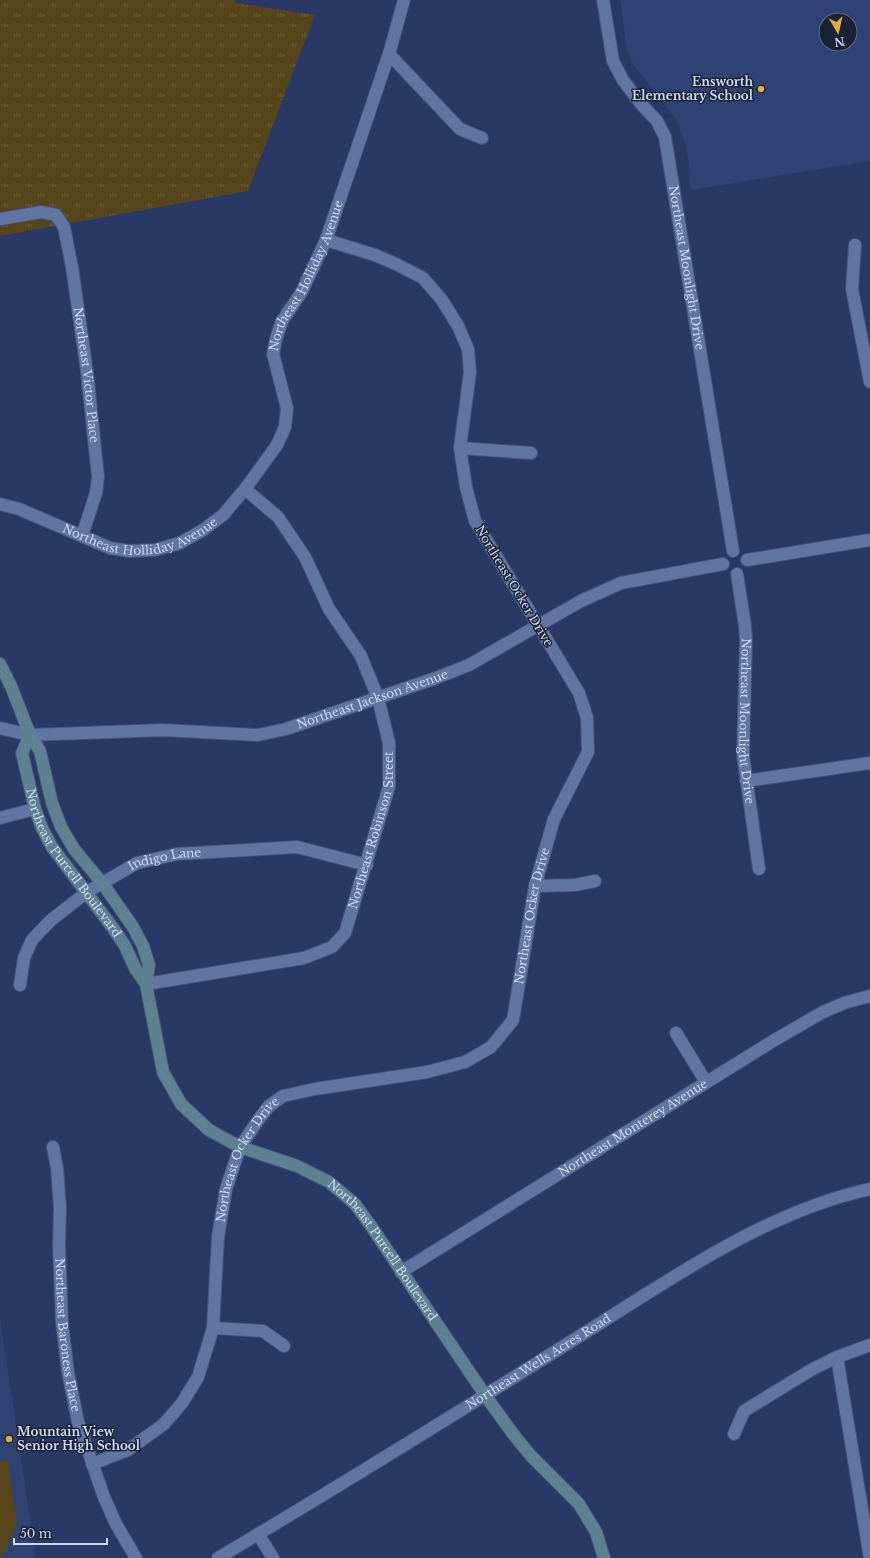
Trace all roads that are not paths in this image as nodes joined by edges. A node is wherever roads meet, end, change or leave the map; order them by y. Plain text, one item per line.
1 (404, 0) edge
2 (603, 0) edge
3 (389, 54) junction
4 (482, 138) dead end
5 (0, 219) edge
6 (326, 240) junction
7 (855, 245) dead end
8 (870, 382) edge
9 (460, 448) junction
10 (531, 453) dead end
11 (245, 489) junction
12 (0, 504) edge
13 (82, 536) junction
14 (870, 540) edge
15 (734, 551) junction
16 (747, 560) junction
17 (723, 564) junction
18 (737, 574) junction
19 (539, 626) junction
20 (0, 664) edge
21 (378, 698) junction
22 (0, 728) edge
23 (30, 735) junction
24 (870, 763) edge
25 (746, 781) junction
26 (35, 809) junction
27 (0, 818) edge
28 (367, 865) junction
29 (759, 869) dead end
30 (595, 882) dead end
31 (103, 884) junction
32 (535, 886) junction
33 (87, 892) junction
34 (146, 984) junction
35 (20, 985) dead end
36 (870, 996) edge
37 (676, 1033) dead end
38 (706, 1082) junction
39 (53, 1147) dead end
40 (240, 1147) junction
41 (870, 1189) edge
42 (401, 1272) junction
43 (213, 1328) junction
44 (870, 1345) edge
45 (284, 1346) dead end
46 (837, 1357) junction
47 (485, 1395) junction
48 (734, 1434) dead end
49 (92, 1464) junction
50 (258, 1534) junction
51 (136, 1558) edge
52 (218, 1558) edge
53 (273, 1558) edge
54 (604, 1558) edge
55 (870, 1558) edge

1 - 3 street, Northeast Holliday Avenue
2 - 15 street, Northeast Moonlight Drive
3 - 4 street
3 - 6 street, Northeast Holliday Avenue
5 - 13 street, Northeast Victor Place
6 - 9 street, Northeast Ocker Drive
6 - 11 street, Northeast Holliday Avenue
7 - 8 street
9 - 10 street
9 - 19 street, Northeast Ocker Drive
11 - 13 street, Northeast Holliday Avenue
11 - 21 street, Northeast Robinson Street
12 - 13 street, Northeast Holliday Avenue
14 - 16 street
15 - 16 street
15 - 17 street
16 - 18 street
17 - 18 street
17 - 19 street, Northeast Jackson Avenue
18 - 25 street, Northeast Moonlight Drive
19 - 21 street, Northeast Jackson Avenue
19 - 32 street, Northeast Ocker Drive
20 - 23 street, Northeast Purcell Boulevard
21 - 23 street, Northeast Jackson Avenue
21 - 28 street, Northeast Robinson Street
22 - 23 street, Northeast Jackson Avenue
23 - 26 street, Northeast Purcell Boulevard
23 - 31 street, Northeast Purcell Boulevard
24 - 25 street
25 - 29 street, Northeast Moonlight Drive
26 - 27 street
26 - 33 street, Northeast Purcell Boulevard
28 - 31 street, Indigo Lane
28 - 34 street, Northeast Robinson Street
30 - 32 street
31 - 33 street, Indigo Lane
31 - 34 street, Northeast Purcell Boulevard
32 - 40 street, Northeast Ocker Drive
33 - 34 street, Northeast Purcell Boulevard
33 - 35 street, Indigo Lane
34 - 40 street, Northeast Purcell Boulevard
36 - 38 street, Northeast Monterey Avenue
37 - 38 street
38 - 42 street, Northeast Monterey Avenue
39 - 49 street, Northeast Baroness Place
40 - 42 street, Northeast Purcell Boulevard
40 - 43 street, Northeast Ocker Drive
41 - 47 street, Northeast Wells Acres Road
42 - 47 street, Northeast Purcell Boulevard
43 - 45 street
43 - 49 street, Northeast Ocker Drive
44 - 46 street
46 - 48 street
46 - 55 street
47 - 50 street, Northeast Wells Acres Road
47 - 54 street, Northeast Purcell Boulevard
49 - 51 street, Northeast Baroness Place
50 - 52 street, Northeast Wells Acres Road
50 - 53 street

